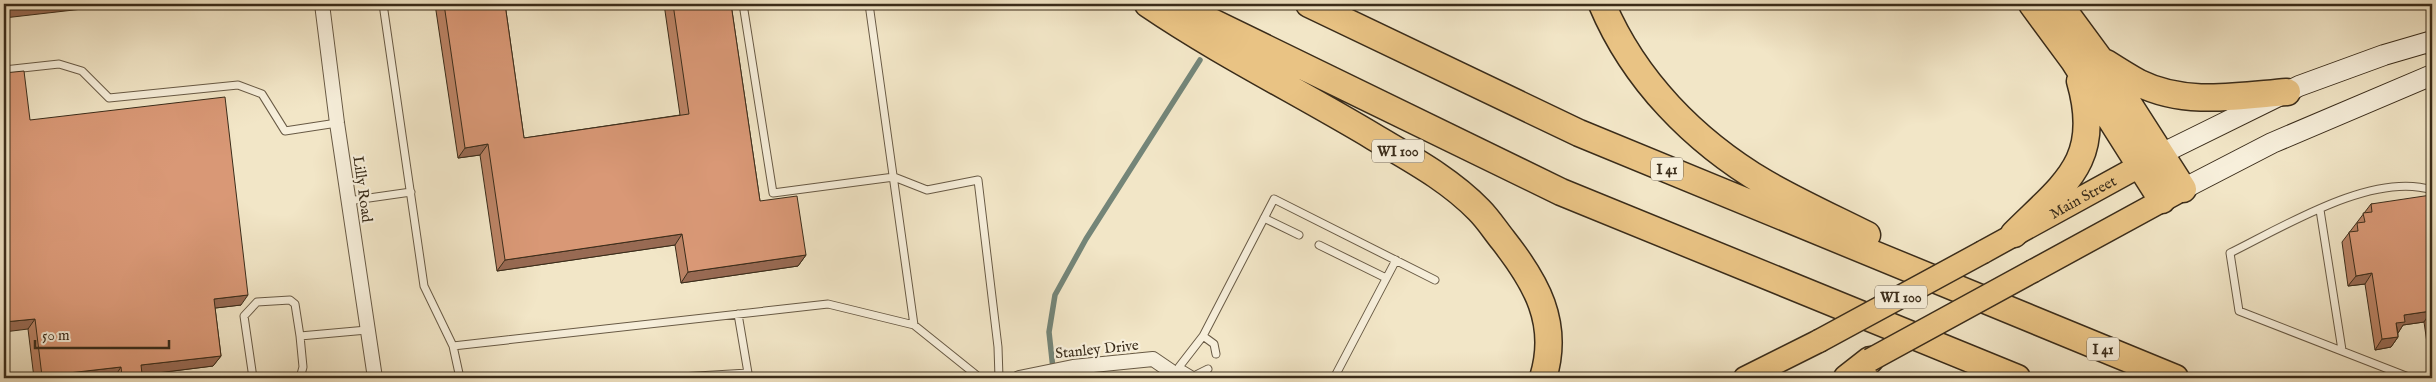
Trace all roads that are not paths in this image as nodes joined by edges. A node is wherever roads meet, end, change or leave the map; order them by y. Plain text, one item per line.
1 (322, 4) edge
2 (383, 4) edge
3 (743, 4) edge
4 (869, 4) edge
5 (1148, 4) edge
6 (1175, 4) edge
7 (1309, 4) edge
8 (1602, 4) edge
9 (2032, 4) edge
10 (2059, 4) edge
11 (2430, 48) edge
12 (2074, 61) junction
13 (2101, 61) junction
14 (4, 70) edge
15 (2432, 75) edge
16 (2287, 92) junction
17 (337, 123) junction
18 (2152, 160) junction
19 (894, 177) junction
20 (2432, 190) edge
21 (410, 192) junction
22 (2173, 195) junction
23 (348, 201) junction
24 (2320, 210) junction
25 (1264, 218) junction
26 (2014, 234) junction
27 (1299, 235) dead end
28 (1319, 245) dead end
29 (1396, 260) junction
30 (1386, 278) junction
31 (1435, 280) dead end
32 (738, 314) junction
33 (2032, 321) junction
34 (914, 325) junction
35 (367, 330) junction
36 (300, 336) junction
37 (1203, 336) junction
38 (453, 346) junction
39 (2342, 350) junction
40 (1216, 354) dead end
41 (1962, 356) junction
42 (1870, 360) junction
43 (1208, 369) dead end
44 (1176, 373) edge
45 (749, 376) edge
46 (1026, 376) edge
47 (253, 378) edge
48 (295, 378) edge
49 (375, 378) edge
50 (460, 378) edge
51 (663, 378) edge
52 (980, 378) edge
53 (999, 378) edge
54 (1334, 378) edge
55 (1543, 378) edge
56 (1745, 378) edge
57 (1836, 378) edge
58 (1847, 378) edge
59 (1999, 378) edge
60 (2017, 378) edge
61 (2175, 378) edge
62 (2411, 378) edge

1 - 17 street, Lilly Road
2 - 21 lane
3 - 19 lane
4 - 19 lane
5 - 55 highway, WI 100
6 - 41 highway
7 - 33 highway, I 41
8 - 33 highway
9 - 12 highway
10 - 13 highway
11 - 16 main road, Main Street
12 - 18 highway
12 - 26 highway
13 - 16 highway
13 - 18 highway
14 - 17 lane
15 - 22 main road
16 - 18 main road, Main Street
17 - 23 street, Lilly Road
18 - 22 highway
18 - 26 main road, Main Street / WI 100
19 - 34 lane
19 - 53 lane
20 - 24 lane
21 - 23 lane
21 - 38 lane
22 - 42 main road, WI 100, bridge
23 - 35 street, Lilly Road
24 - 39 lane
24 - 39 lane
25 - 27 lane
25 - 29 lane
25 - 37 lane
26 - 56 main road, Main Street / WI 100, bridge
28 - 30 lane
29 - 30 lane
29 - 31 lane
30 - 54 lane
32 - 34 lane
32 - 38 lane
32 - 45 lane
33 - 61 highway, I 41
34 - 52 lane
35 - 36 lane
35 - 49 street, Lilly Road
36 - 47 lane
36 - 48 lane
37 - 40 lane
37 - 44 lane
38 - 50 lane
39 - 62 lane
41 - 59 highway
41 - 60 highway
42 - 57 main road, WI 100
42 - 58 highway
43 - 44 lane
44 - 46 street, Stanley Drive
45 - 51 lane

